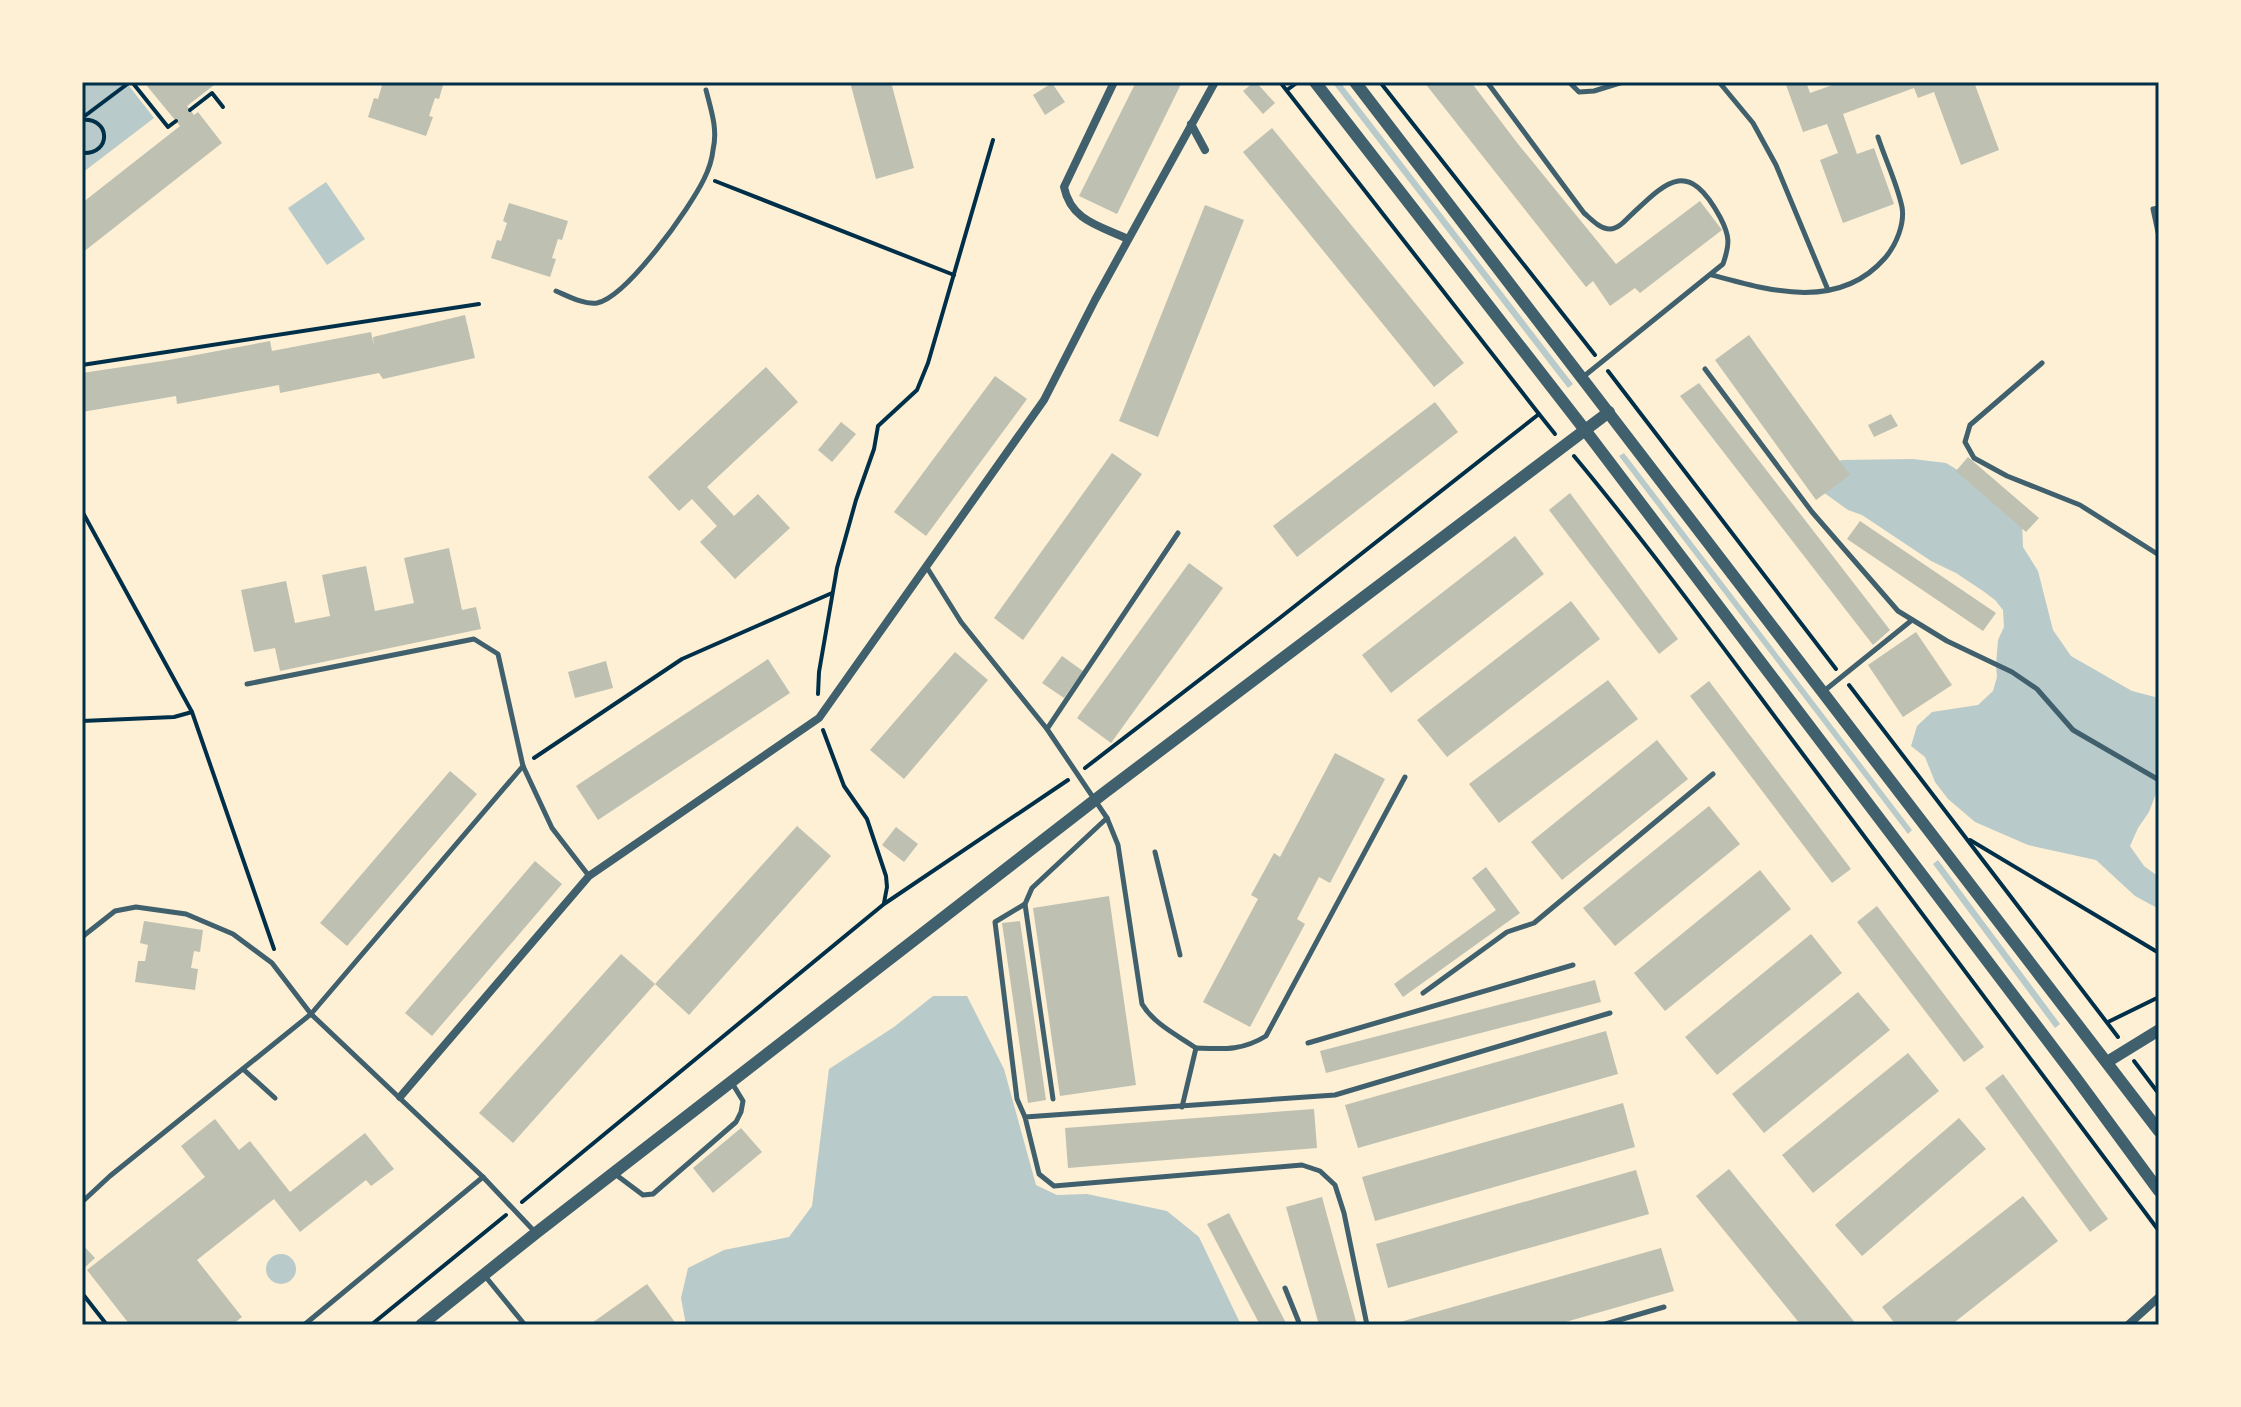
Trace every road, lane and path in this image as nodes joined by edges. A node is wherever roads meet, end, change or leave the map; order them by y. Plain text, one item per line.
1 (131, 82) edge
2 (1114, 82) edge
3 (1215, 82) edge
4 (1298, 82) edge
5 (1315, 82) edge
6 (1355, 82) edge
7 (1380, 82) edge
8 (1487, 82) edge
9 (1569, 82) edge
10 (1623, 82) edge
11 (1719, 82) edge
12 (706, 90) dead end
13 (1287, 90) dead end
14 (223, 107) dead end
15 (190, 110) dead end
16 (82, 119) edge
17 (176, 121) dead end
18 (1191, 124) junction
19 (1878, 137) dead end
20 (993, 140) dead end
21 (1205, 150) dead end
22 (82, 153) edge
23 (705, 177) junction
24 (2159, 208) edge
25 (2159, 237) edge
26 (1128, 239) junction
27 (954, 275) junction
28 (1711, 275) junction
29 (1828, 290) junction
30 (556, 291) dead end
31 (479, 304) dead end
32 (1601, 363) junction
33 (2042, 363) dead end
34 (82, 365) edge
35 (1705, 369) dead end
36 (1582, 377) junction
37 (1609, 412) junction
38 (1539, 414) dead end
39 (1585, 430) junction
40 (1564, 444) junction
41 (82, 511) edge
42 (1178, 533) dead end
43 (2159, 555) edge
44 (925, 566) junction
45 (832, 593) junction
46 (1912, 620) junction
47 (1842, 676) junction
48 (247, 684) dead end
49 (1823, 691) junction
50 (192, 712) junction
51 (819, 718) junction
52 (82, 721) edge
53 (1047, 729) junction
54 (523, 766) junction
55 (1713, 774) dead end
56 (1405, 777) dead end
57 (2159, 780) edge
58 (1094, 802) junction
59 (1107, 818) junction
60 (1968, 839) junction
61 (1155, 852) dead end
62 (589, 876) junction
63 (884, 904) dead end
64 (1025, 904) junction
65 (82, 937) edge
66 (2159, 953) edge
67 (1180, 955) dead end
68 (272, 963) junction
69 (1573, 965) dead end
70 (1423, 993) dead end
71 (2159, 997) edge
72 (1610, 1013) dead end
73 (311, 1014) junction
74 (2108, 1022) junction
75 (2159, 1030) edge
76 (1308, 1043) dead end
77 (1196, 1048) junction
78 (2127, 1050) junction
79 (2107, 1062) junction
80 (243, 1069) junction
81 (732, 1082) junction
82 (2159, 1094) edge
83 (400, 1097) junction
84 (275, 1098) dead end
85 (1053, 1099) dead end
86 (1182, 1107) junction
87 (1025, 1117) junction
88 (2159, 1131) edge
89 (614, 1173) junction
90 (483, 1177) junction
91 (2159, 1191) edge
92 (82, 1202) edge
93 (2159, 1231) edge
94 (536, 1233) junction
95 (485, 1275) junction
96 (1285, 1288) dead end
97 (82, 1293) edge
98 (2159, 1297) edge
99 (1664, 1307) dead end
100 (107, 1325) edge
101 (304, 1325) edge
102 (421, 1325) edge
103 (525, 1325) edge
104 (1300, 1325) edge
105 (1367, 1325) edge
106 (1602, 1325) edge
107 (2128, 1325) edge

1 - 16 path
1 - 17 path
2 - 26 street
3 - 18 street
4 - 13 path
5 - 39 street
6 - 36 street
7 - 32 path
8 - 28 lane
9 - 10 lane
11 - 29 lane
12 - 23 lane
14 - 15 path
16 - 22 path
18 - 21 street
18 - 26 street
19 - 29 lane
20 - 27 path
23 - 27 path
23 - 30 lane
24 - 25 lane
26 - 44 street
27 - 45 path
28 - 29 lane
28 - 32 lane
31 - 34 path
32 - 36 lane
32 - 47 path
33 - 43 lane
35 - 46 lane
36 - 37 street
37 - 39 street
37 - 49 street
38 - 40 path
39 - 40 street
39 - 91 street
40 - 58 street
40 - 93 path
41 - 50 path
42 - 53 lane
44 - 51 street
44 - 53 lane
45 - 51 path
45 - 54 path
46 - 47 lane
46 - 57 lane
47 - 49 lane
47 - 60 path
48 - 54 lane
49 - 79 street
50 - 52 path
50 - 68 path
51 - 62 street
51 - 63 path
53 - 58 lane
54 - 62 lane
54 - 73 lane
55 - 70 lane
56 - 77 lane
58 - 59 lane
58 - 81 street
59 - 64 lane
59 - 77 lane
60 - 66 path
60 - 74 path
61 - 67 lane
62 - 83 street
64 - 85 lane
64 - 87 lane
65 - 68 lane
68 - 73 lane
69 - 76 lane
71 - 74 path
72 - 86 lane
73 - 80 lane
73 - 83 lane
74 - 78 path
75 - 78 street
77 - 86 lane
78 - 79 street
78 - 82 path
79 - 88 street
80 - 84 lane
80 - 92 lane
81 - 89 street
81 - 89 lane
83 - 90 lane
86 - 87 lane
87 - 105 lane
89 - 94 street
90 - 94 lane
90 - 101 lane
94 - 95 street
95 - 102 street
95 - 103 lane
96 - 104 lane
97 - 100 path
98 - 107 street
99 - 106 lane

